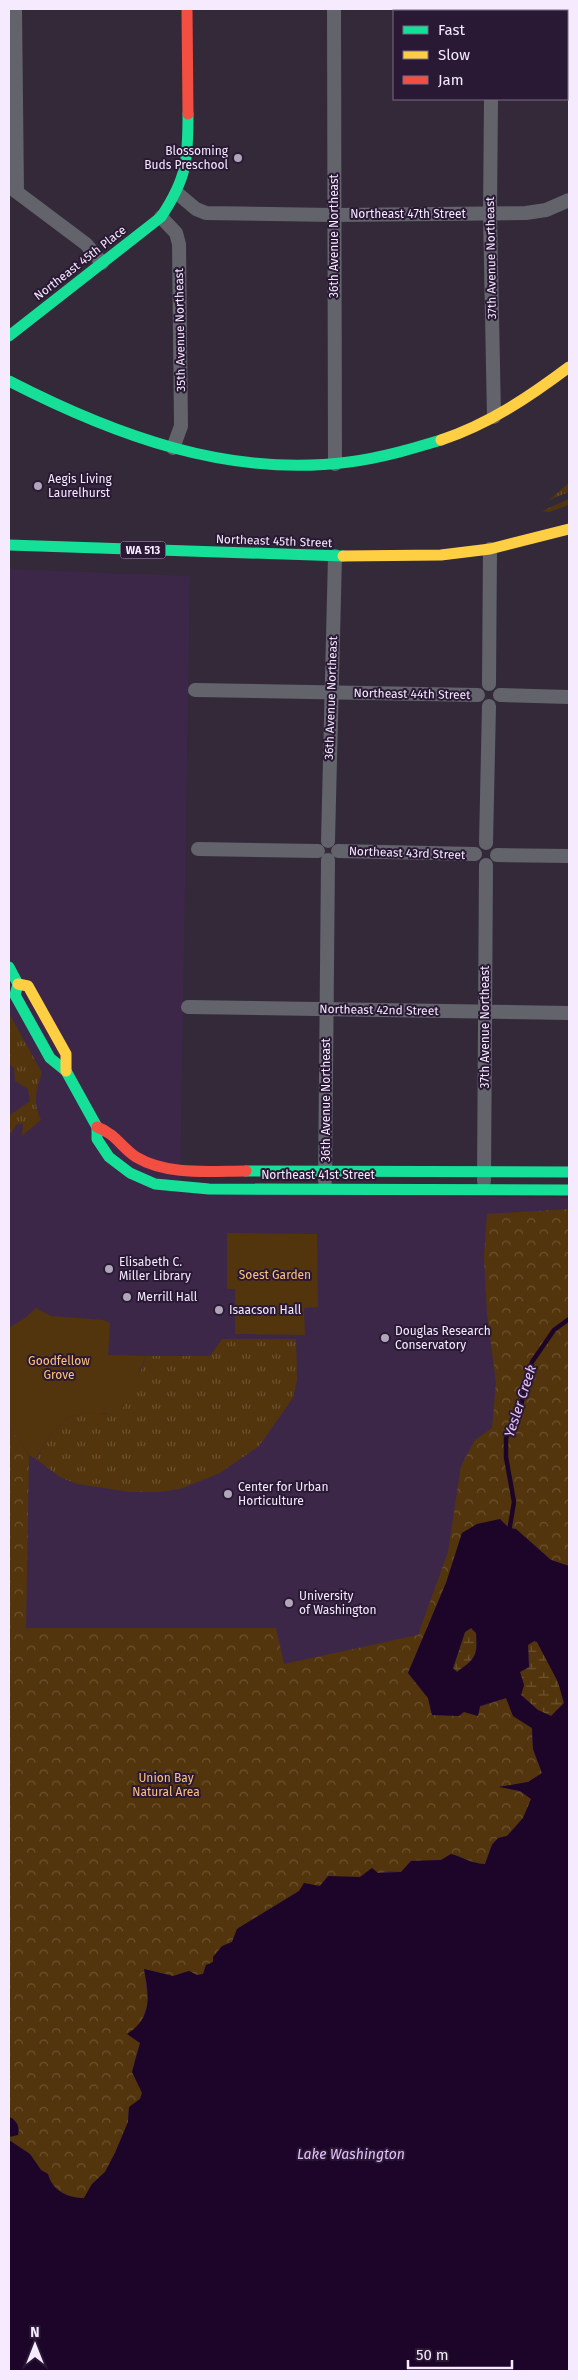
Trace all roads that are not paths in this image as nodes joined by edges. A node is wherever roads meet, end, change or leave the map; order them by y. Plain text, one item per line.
1 (15, 9) edge
2 (187, 9) edge
3 (334, 9) edge
4 (491, 100) edge
5 (12, 146) edge
6 (13, 189) edge
7 (177, 193) junction
8 (569, 200) edge
9 (164, 213) junction
10 (490, 213) junction
11 (334, 215) junction
12 (102, 262) junction
13 (9, 336) edge
14 (569, 367) edge
15 (9, 382) edge
16 (494, 418) junction
17 (173, 448) junction
18 (335, 464) junction
19 (569, 529) edge
20 (536, 538) junction
21 (568, 543) dead end
22 (9, 545) edge
23 (490, 549) junction
24 (335, 556) junction
25 (489, 684) junction
26 (195, 690) dead end
27 (331, 692) junction
28 (478, 695) junction
29 (500, 695) junction
30 (569, 697) edge
31 (489, 706) junction
32 (486, 843) junction
33 (198, 849) dead end
34 (328, 854) junction
35 (475, 854) junction
36 (497, 855) junction
37 (569, 856) edge
38 (486, 865) junction
39 (9, 966) edge
40 (18, 984) junction
41 (188, 1006) dead end
42 (326, 1010) junction
43 (485, 1012) junction
44 (569, 1014) edge
45 (66, 1071) junction
46 (97, 1127) junction
47 (325, 1172) junction
48 (484, 1172) junction
49 (569, 1172) edge
50 (325, 1189) junction
51 (484, 1190) junction
52 (569, 1190) edge

1 - 5 street
2 - 7 street
3 - 11 street, 36th Avenue Northeast
4 - 10 street, 37th Avenue Northeast
5 - 6 street
6 - 12 street
7 - 9 street
7 - 11 street, Northeast 47th Street
8 - 10 street, Northeast 47th Street
9 - 12 street, Northeast 45th Place
9 - 17 street, 35th Avenue Northeast
10 - 11 street, Northeast 47th Street
10 - 16 street, 37th Avenue Northeast
11 - 18 street, 36th Avenue Northeast
12 - 13 street, Northeast 45th Place
14 - 16 street
15 - 17 street
16 - 18 street
17 - 18 street
19 - 20 street, WA 513
20 - 21 street
20 - 23 street, Northeast 45th Street / WA 513
22 - 24 street, Northeast 45th Street / WA 513
23 - 24 street, Northeast 45th Street / WA 513
23 - 25 street
24 - 27 street, 36th Avenue Northeast
25 - 28 street
25 - 29 street
26 - 27 street, Northeast 44th Street
27 - 28 street, Northeast 44th Street
27 - 34 street, 36th Avenue Northeast
28 - 31 street
29 - 30 street
29 - 31 street
31 - 32 street
32 - 35 street
32 - 36 street
33 - 34 street, Northeast 43rd Street
34 - 35 street, Northeast 43rd Street
34 - 42 street, 36th Avenue Northeast
35 - 38 street
36 - 37 street
36 - 38 street
38 - 43 street, 37th Avenue Northeast
39 - 40 street
40 - 45 street
40 - 45 street
41 - 42 street, Northeast 42nd Street
42 - 43 street, Northeast 42nd Street
42 - 47 street, 36th Avenue Northeast
43 - 44 street, Northeast 42nd Street
43 - 48 street, 37th Avenue Northeast
45 - 46 street, Northeast 41st Street
46 - 47 street, Northeast 41st Street
46 - 50 street, Northeast 41st Street
47 - 48 street, Northeast 41st Street
47 - 50 street, 36th Avenue Northeast
48 - 49 street, Northeast 41st Street
48 - 51 street, 37th Avenue Northeast
50 - 51 street, Northeast 41st Street
51 - 52 street, Northeast 41st Street

